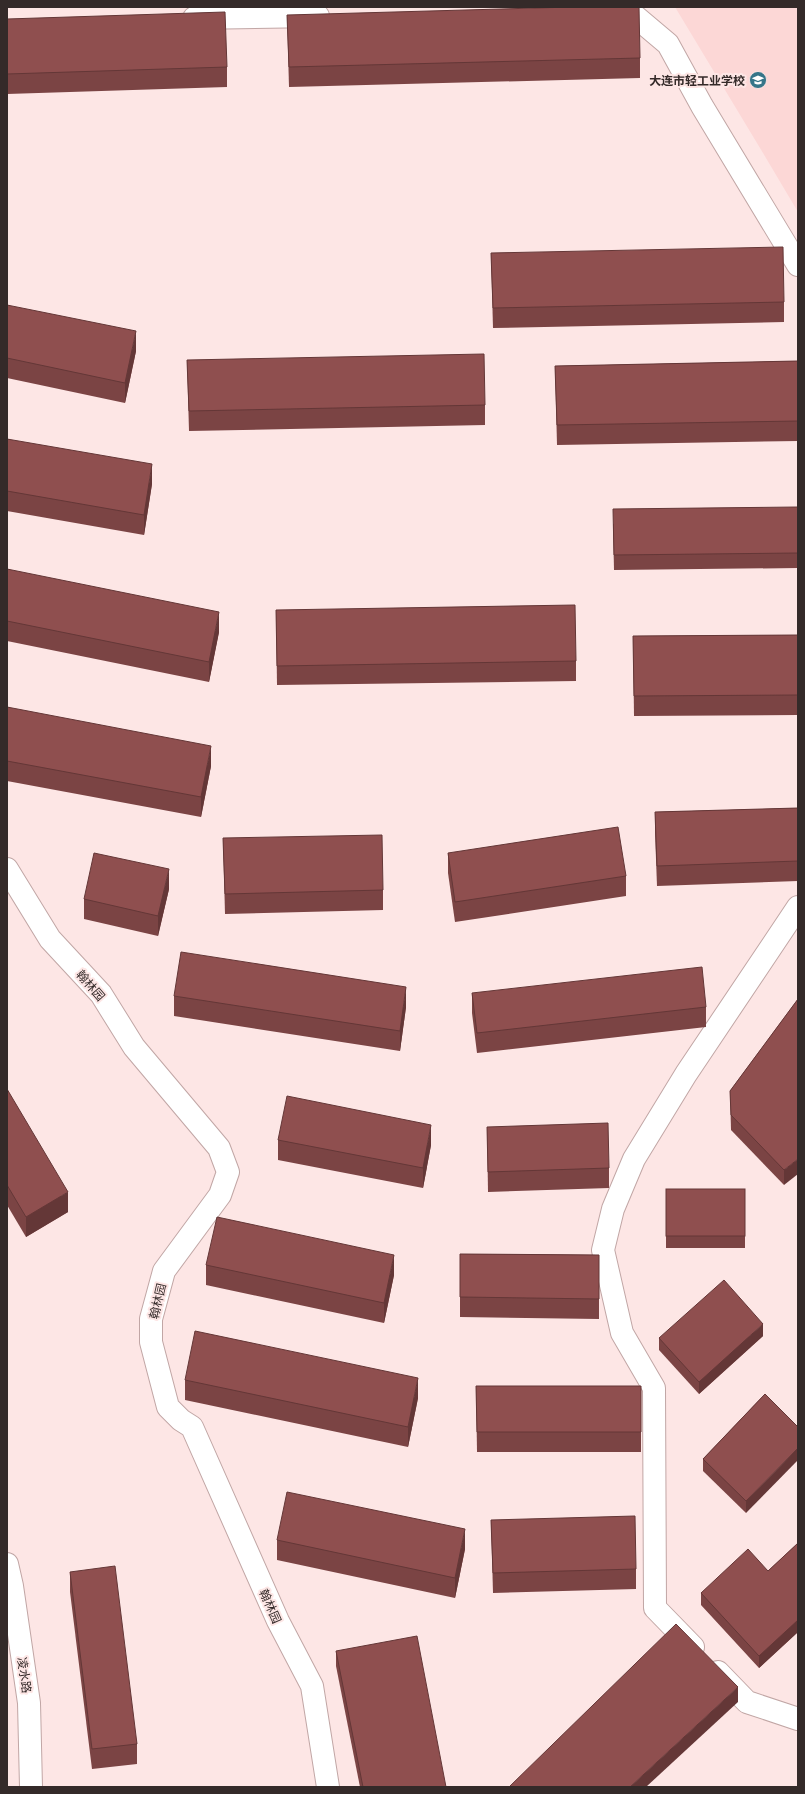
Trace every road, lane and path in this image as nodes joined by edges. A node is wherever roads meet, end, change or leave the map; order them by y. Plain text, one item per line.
1 (589, 14) edge
2 (342, 16) edge
3 (174, 18) edge
4 (798, 265) edge
5 (7, 869) edge
6 (798, 907) edge
7 (7, 1564) edge
8 (798, 1718) edge
9 (31, 1787) edge
10 (328, 1787) edge

1 - 4 street
2 - 3 street
5 - 10 street, 翰林园
6 - 8 street
7 - 9 street, 凌水路

